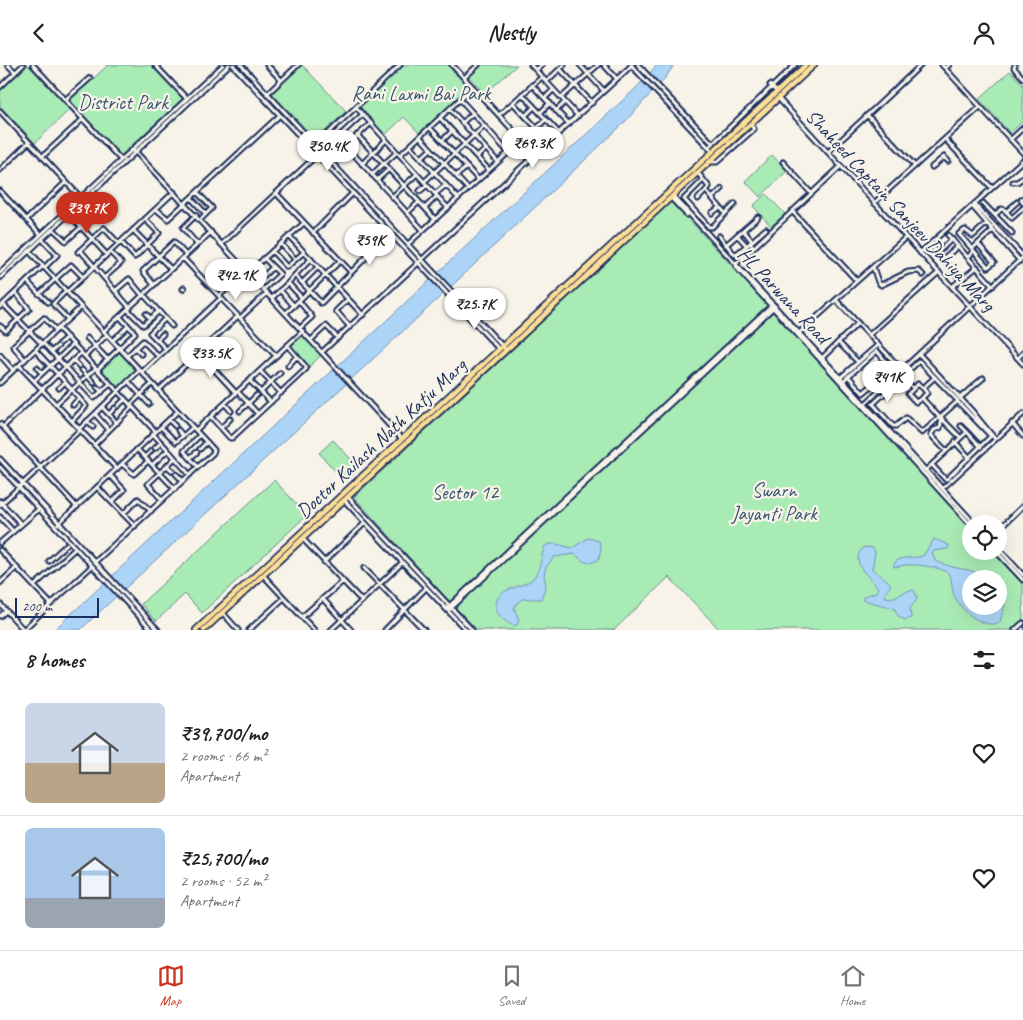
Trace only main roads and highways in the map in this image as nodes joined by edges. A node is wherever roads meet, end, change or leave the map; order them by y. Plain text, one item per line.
1 (806, 65) edge
2 (814, 65) edge
3 (798, 66) edge
4 (776, 95) junction
5 (645, 217) junction
6 (503, 350) junction
7 (379, 464) junction
8 (291, 546) junction
9 (196, 630) edge
10 (204, 630) edge

1 - 3 main road, Doctor Kailash Nath Katju Marg
2 - 4 main road, Doctor Kailash Nath Katju Marg
3 - 4 main road, Doctor Kailash Nath Katju Marg
4 - 5 main road, Doctor Kailash Nath Katju Marg
4 - 5 main road, Doctor Kailash Nath Katju Marg
5 - 6 main road, Doctor Kailash Nath Katju Marg
6 - 7 main road, Doctor Kailash Nath Katju Marg
6 - 7 main road, Doctor Kailash Nath Katju Marg
7 - 8 main road, Doctor Kailash Nath Katju Marg
7 - 8 main road, Doctor Kailash Nath Katju Marg
8 - 9 main road, Doctor Kailash Nath Katju Marg
8 - 10 main road, Doctor Kailash Nath Katju Marg

